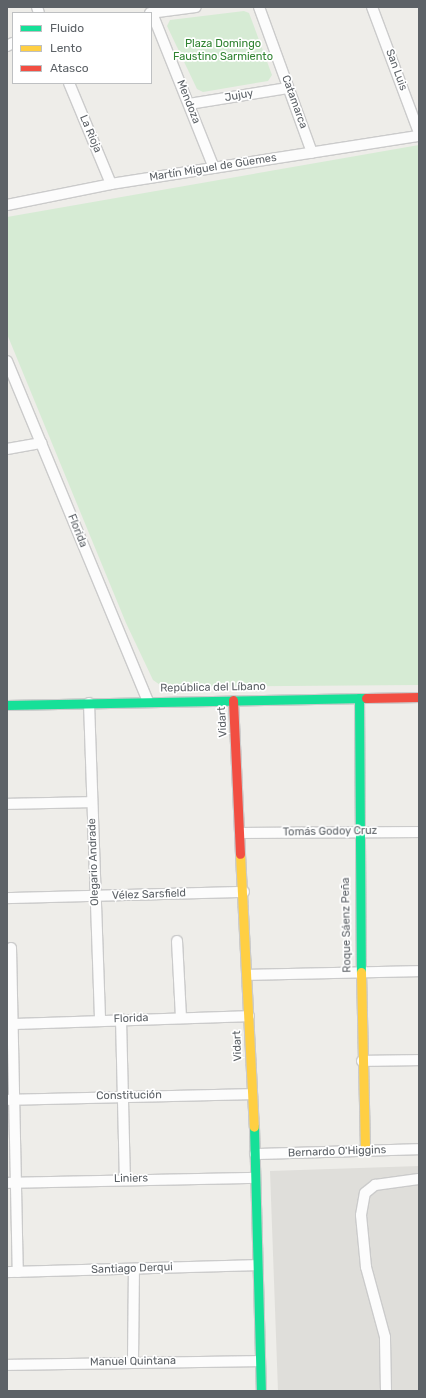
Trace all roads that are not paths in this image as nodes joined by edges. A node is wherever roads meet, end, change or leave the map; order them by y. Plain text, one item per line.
1 (196, 7) edge
2 (259, 7) edge
3 (372, 7) edge
4 (152, 13) edge
5 (152, 15) edge
6 (69, 84) edge
7 (288, 88) junction
8 (189, 104) junction
9 (419, 133) edge
10 (419, 136) edge
11 (312, 153) junction
12 (214, 168) junction
13 (111, 184) junction
14 (7, 204) edge
15 (7, 361) edge
16 (41, 443) junction
17 (7, 449) edge
18 (359, 698) junction
19 (419, 698) edge
20 (234, 700) junction
21 (148, 701) junction
22 (89, 703) junction
23 (7, 705) edge
24 (92, 802) junction
25 (7, 804) edge
26 (357, 832) junction
27 (419, 832) edge
28 (240, 833) junction
29 (244, 892) junction
30 (96, 896) junction
31 (7, 898) edge
32 (177, 941) dead end
33 (11, 948) dead end
34 (419, 971) edge
35 (360, 972) junction
36 (248, 974) junction
37 (9, 979) edge
38 (249, 1016) junction
39 (181, 1018) junction
40 (121, 1020) junction
41 (100, 1021) junction
42 (12, 1024) junction
43 (419, 1060) edge
44 (362, 1061) junction
45 (252, 1094) junction
46 (123, 1095) junction
47 (9, 1100) edge
48 (419, 1149) edge
49 (365, 1151) junction
50 (255, 1154) junction
51 (255, 1178) junction
52 (125, 1179) junction
53 (419, 1179) edge
54 (10, 1183) edge
55 (256, 1265) junction
56 (134, 1268) junction
57 (7, 1272) edge
58 (18, 1272) junction
59 (133, 1361) junction
60 (260, 1361) junction
61 (7, 1365) edge
62 (261, 1391) edge
63 (386, 1391) edge

1 - 4 street
2 - 7 street, Catamarca
3 - 9 street, San Luis
5 - 8 street, Mendoza
6 - 13 street, La Rioja
7 - 8 street, Jujuy
7 - 11 street, Catamarca
8 - 12 street, Mendoza
10 - 11 street, Martín Miguel de Güemes
11 - 12 street, Martín Miguel de Güemes
12 - 13 street, Martín Miguel de Güemes
13 - 14 street, Martín Miguel de Güemes
15 - 16 street, Florida
16 - 17 street
16 - 21 street, Florida
18 - 19 street, República del Líbano
18 - 20 street, República del Líbano
18 - 26 street, Roque Sáenz Peña
20 - 21 street, República del Líbano
20 - 28 street, Vidart
21 - 22 street, República del Líbano
22 - 23 street, República del Líbano
22 - 24 street, Olegario Andrade
24 - 25 street
24 - 30 street, Olegario Andrade
26 - 27 street, Tomás Godoy Cruz
26 - 28 street, Tomás Godoy Cruz
26 - 35 street, Roque Sáenz Peña
28 - 29 street, Vidart
29 - 30 street, Vélez Sarsfield
29 - 36 street, Vidart
30 - 31 street, Vélez Sarsfield
30 - 41 street, Olegario Andrade
32 - 39 street
33 - 37 street
34 - 35 street
35 - 36 street
35 - 44 street, Roque Sáenz Peña
36 - 38 street, Vidart
37 - 42 street
38 - 39 street, Florida
38 - 45 street, Vidart
39 - 40 street, Florida
40 - 41 street, Florida
40 - 46 street
41 - 42 street, Florida
42 - 47 street
43 - 44 street
44 - 49 street, Roque Sáenz Peña
45 - 46 street, Constitución
45 - 50 street, Vidart
46 - 47 street, Constitución
46 - 52 street
47 - 54 street
48 - 49 street, Bernardo O'Higgins
49 - 50 street, Bernardo O'Higgins
50 - 51 street, Vidart
51 - 52 street, Liniers
51 - 55 street, Vidart
52 - 54 street, Liniers
53 - 63 street
54 - 58 street
55 - 56 street, Santiago Derqui
55 - 60 street, Vidart
56 - 58 street, Santiago Derqui
56 - 59 street
57 - 58 street, Santiago Derqui
59 - 60 street, Manuel Quintana
59 - 61 street, Manuel Quintana
60 - 62 street, Vidart

